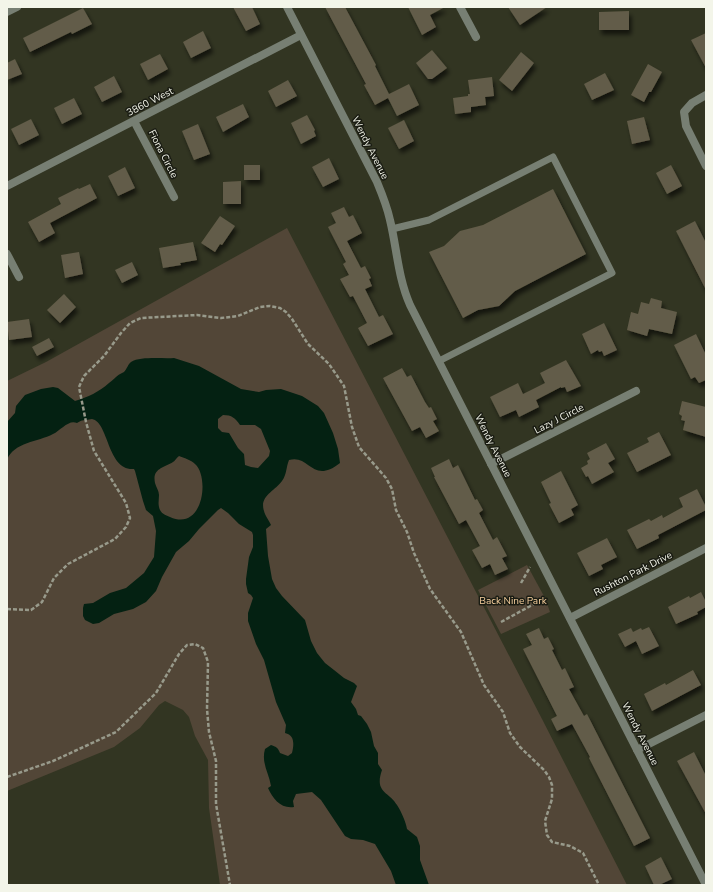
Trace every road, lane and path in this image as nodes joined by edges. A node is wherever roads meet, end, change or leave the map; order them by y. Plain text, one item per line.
1 (17, 7) edge
2 (287, 7) edge
3 (460, 7) edge
4 (7, 12) edge
5 (302, 35) junction
6 (476, 37) dead end
7 (706, 95) edge
8 (134, 121) junction
9 (706, 166) edge
10 (7, 186) edge
11 (174, 197) dead end
12 (392, 229) junction
13 (7, 254) edge
14 (19, 277) dead end
15 (439, 361) junction
16 (636, 391) dead end
17 (491, 464) junction
18 (706, 548) edge
19 (530, 567) dead end
20 (521, 583) dead end
21 (545, 598) dead end
22 (7, 609) edge
23 (570, 618) junction
24 (501, 622) dead end
25 (706, 715) edge
26 (637, 750) junction
27 (7, 777) edge
28 (230, 885) edge
29 (599, 885) edge
30 (706, 885) edge

1 - 4 street
2 - 5 street, Wendy Avenue
3 - 6 street
5 - 8 street, 3860 West
5 - 12 street, Wendy Avenue
7 - 9 street
8 - 10 street, 3860 West
8 - 11 street, Fiona Circle
12 - 15 street, Wendy Avenue
12 - 15 lane
13 - 14 street
15 - 17 street, Wendy Avenue
16 - 17 street, Lazy J Circle
17 - 23 street, Wendy Avenue
18 - 23 street, Rushton Park Drive
19 - 20 path
21 - 24 path
22 - 29 path
23 - 26 street, Wendy Avenue
25 - 26 street
26 - 30 street, Wendy Avenue
27 - 28 path

